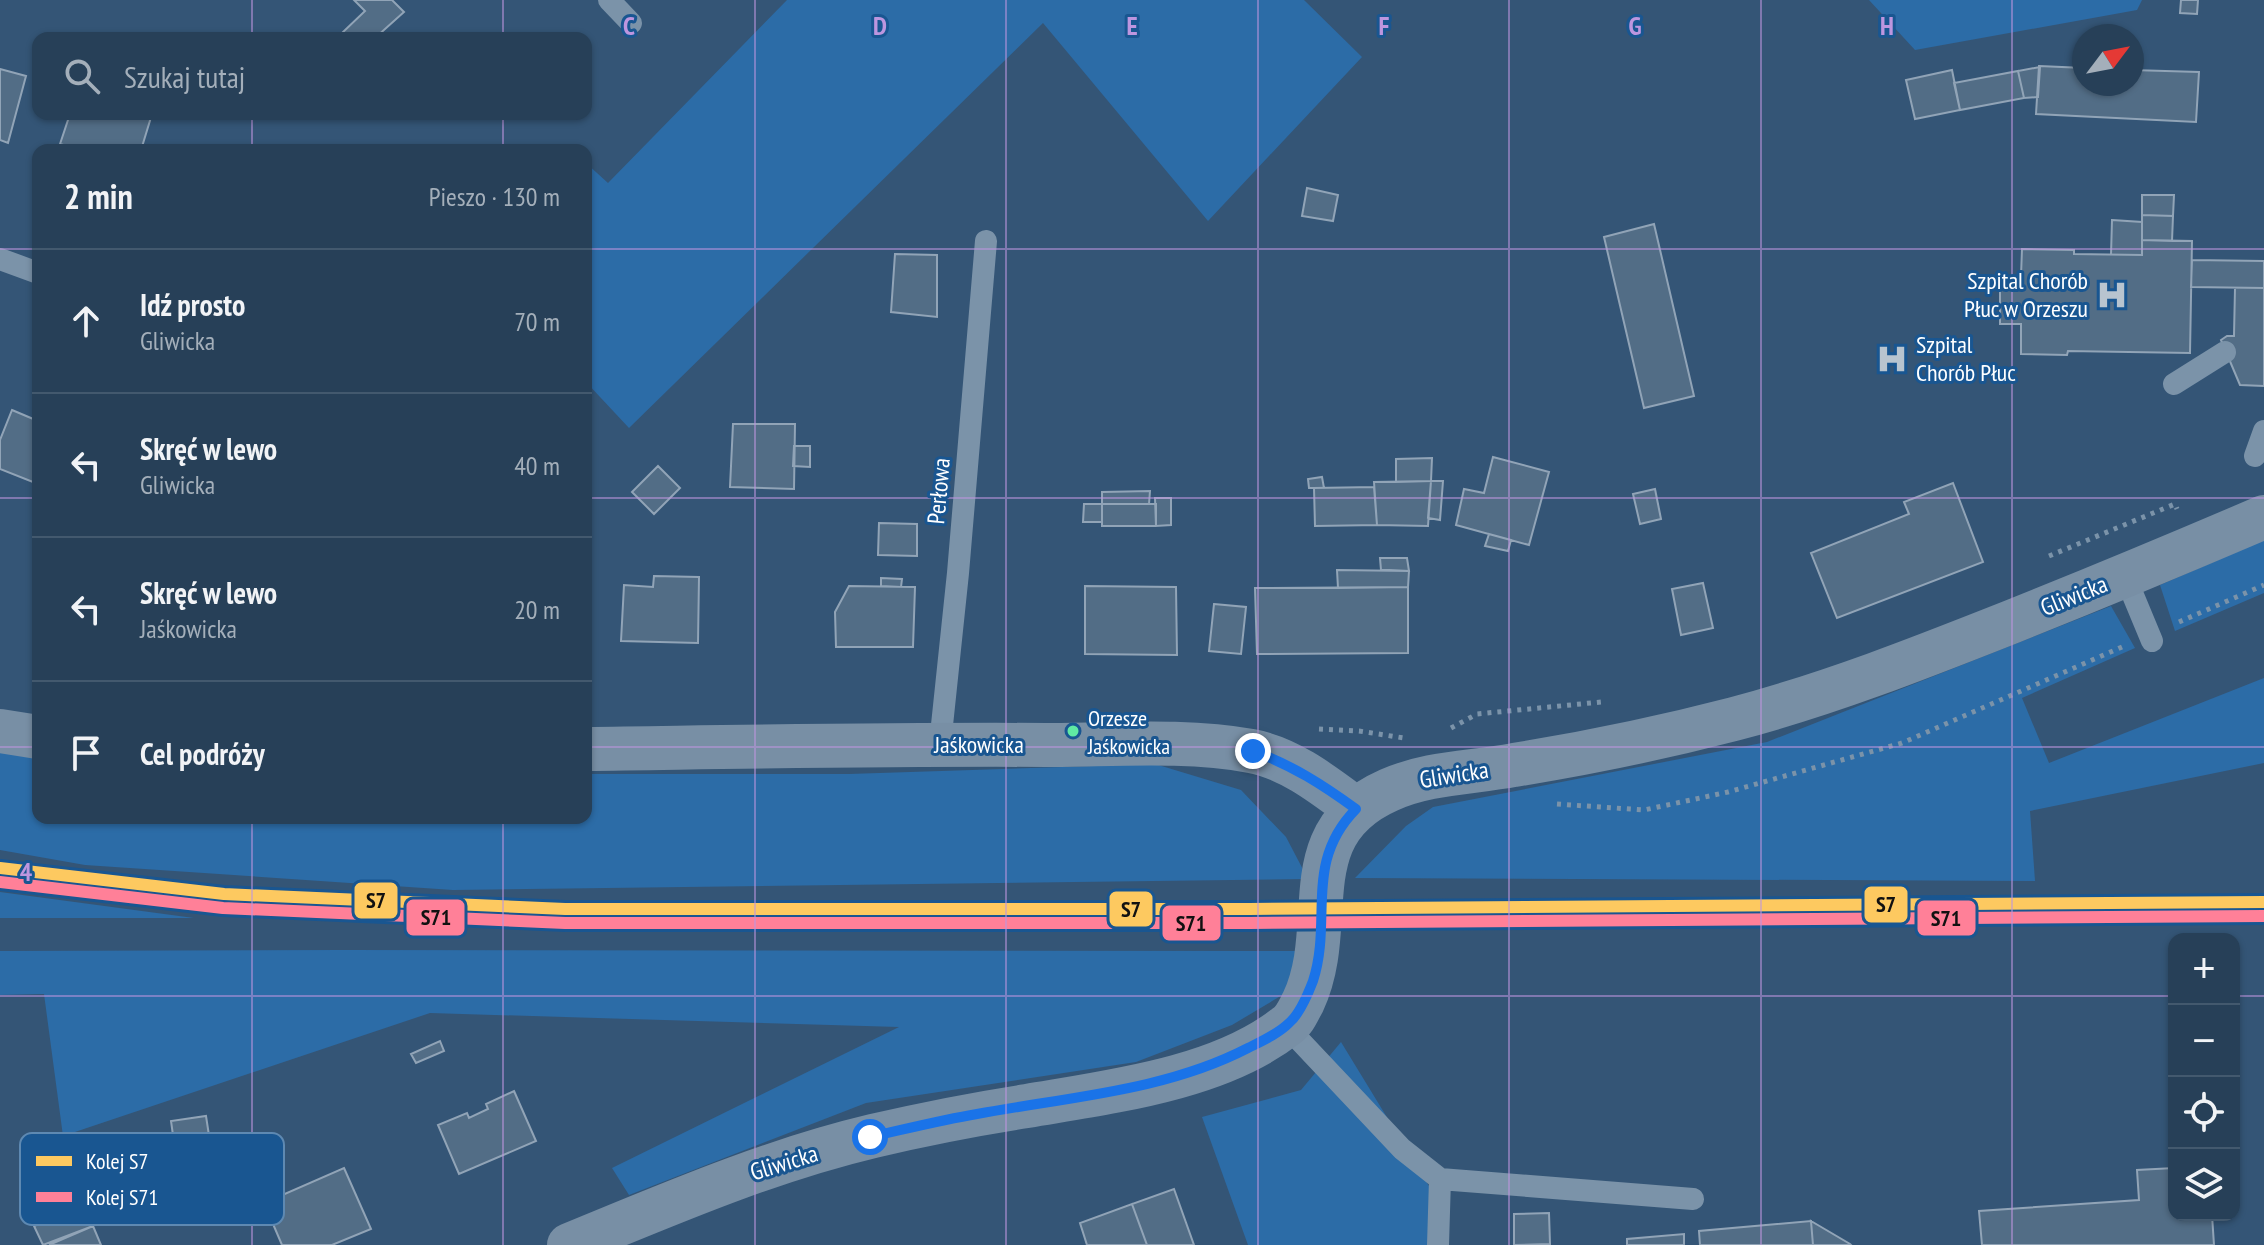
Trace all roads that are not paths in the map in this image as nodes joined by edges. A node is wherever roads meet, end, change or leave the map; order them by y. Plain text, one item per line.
1 (609, 0) edge
2 (631, 23) dead end
3 (986, 241) dead end
4 (0, 259) edge
5 (32, 271) edge
6 (2225, 352) dead end
7 (2174, 384) dead end
8 (2264, 431) edge
9 (2255, 456) dead end
10 (2264, 517) edge
11 (2125, 576) junction
12 (2151, 638) road end
13 (0, 731) edge
14 (32, 736) edge
15 (940, 744) junction
16 (592, 749) edge
17 (1356, 809) junction
18 (1286, 1026) junction
19 (1440, 1179) junction
20 (1693, 1199) dead end
21 (569, 1245) edge
22 (1438, 1245) edge

1 - 2 lane
3 - 15 lane, Perłowa
4 - 5 lane
6 - 7 lane
8 - 9 lane
10 - 11 main road, Gliwicka
11 - 12 lane
11 - 17 main road, Gliwicka
13 - 14 main road
15 - 16 main road, Jaśkowicka
15 - 17 main road, Jaśkowicka
17 - 18 main road, Gliwicka
18 - 19 lane
18 - 21 main road, Gliwicka
19 - 20 lane
19 - 22 lane

